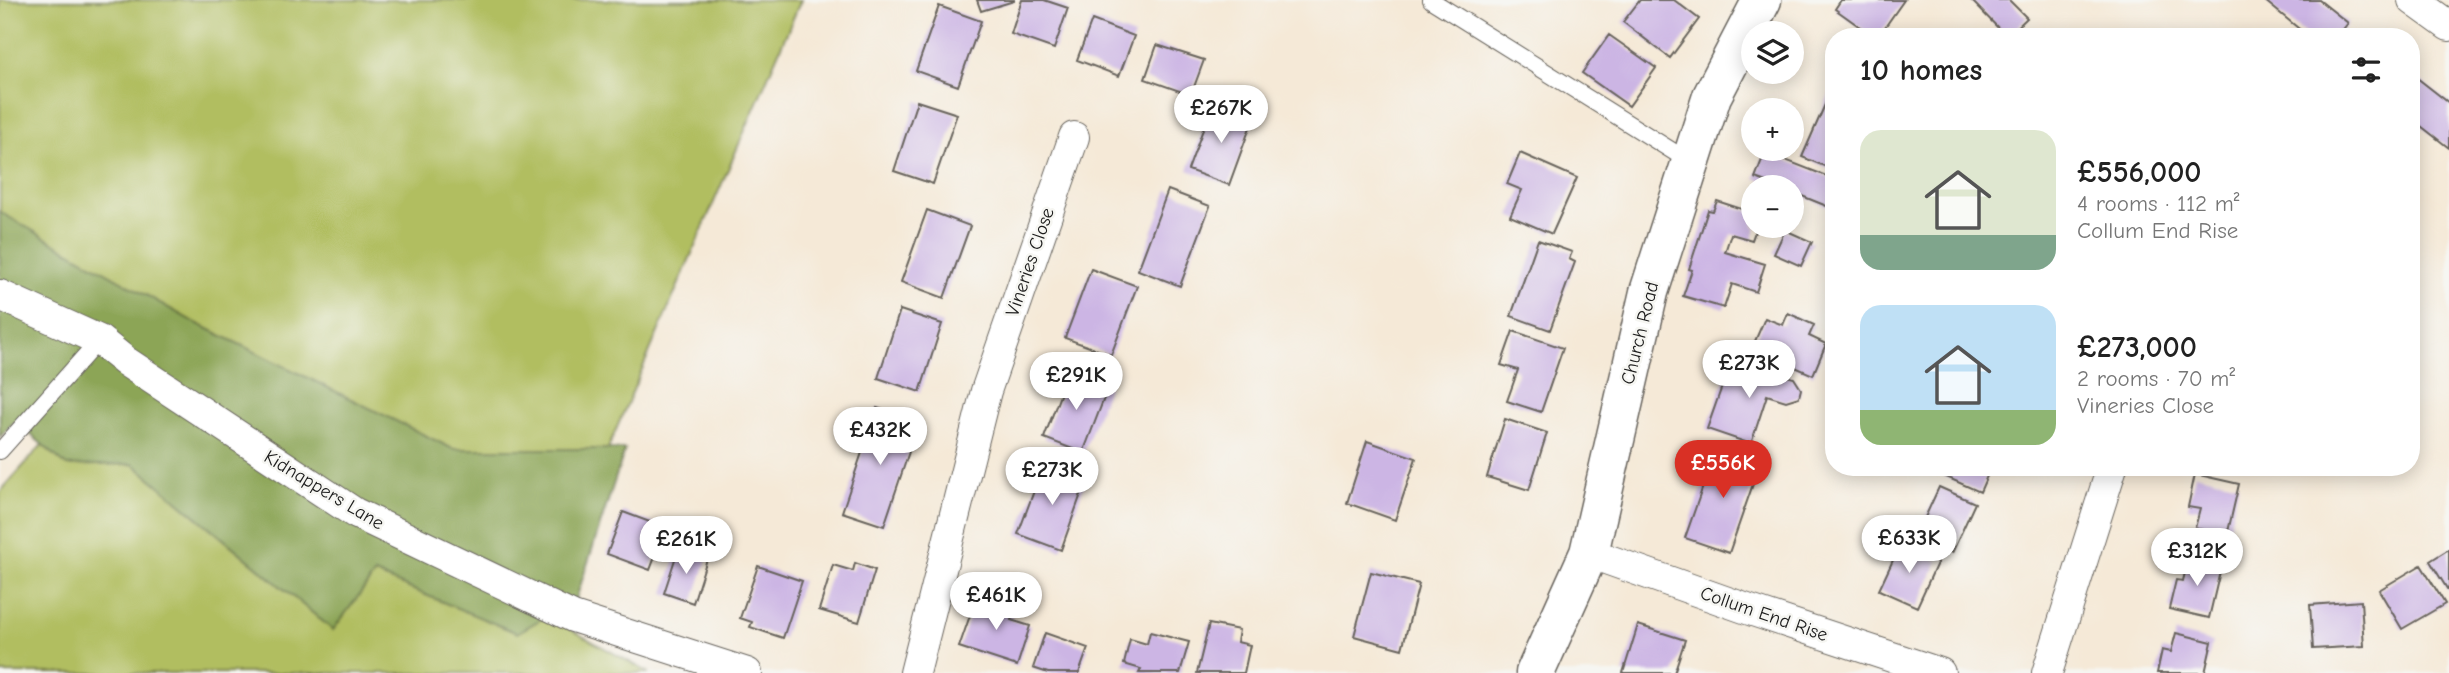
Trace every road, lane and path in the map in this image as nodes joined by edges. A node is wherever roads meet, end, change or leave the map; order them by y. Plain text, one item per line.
1 (1431, 0) edge
2 (1762, 0) edge
3 (2413, 0) edge
4 (2449, 26) edge
5 (1074, 136) dead end
6 (1690, 162) junction
7 (0, 295) edge
8 (99, 340) junction
9 (0, 451) edge
10 (2109, 476) edge
11 (1589, 553) junction
12 (747, 673) edge
13 (915, 673) edge
14 (1535, 673) edge
15 (1940, 673) edge
16 (2047, 673) edge

1 - 6 lane
2 - 6 street, Church Road
3 - 4 street
5 - 13 street, Vineries Close
6 - 11 street, Church Road
7 - 8 street, Kidnappers Lane
8 - 9 lane
8 - 12 street, Kidnappers Lane
10 - 16 street
11 - 14 street, Church Road
11 - 15 street, Collum End Rise

